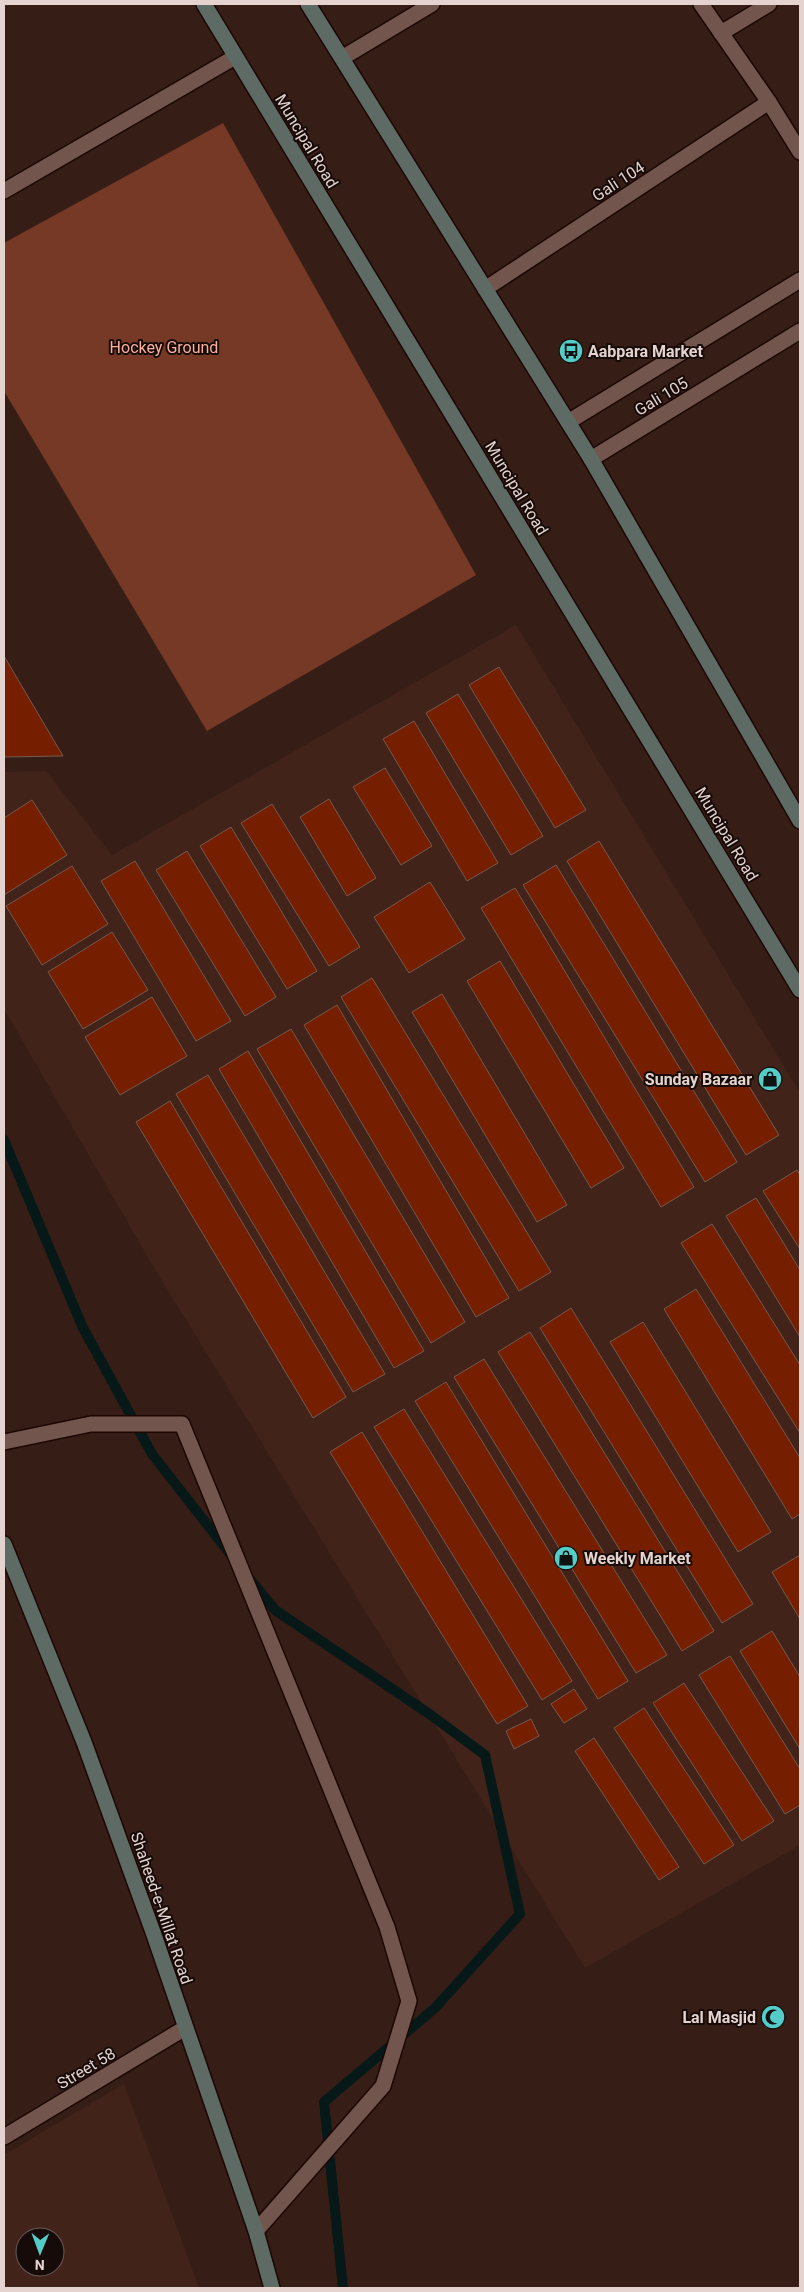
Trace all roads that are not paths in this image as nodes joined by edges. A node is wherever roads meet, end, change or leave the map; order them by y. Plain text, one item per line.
1 (204, 4) edge
2 (308, 4) edge
3 (432, 4) edge
4 (701, 4) edge
5 (769, 4) edge
6 (721, 33) junction
7 (235, 57) junction
8 (342, 58) junction
9 (770, 102) junction
10 (800, 152) edge
11 (4, 191) edge
12 (800, 280) edge
13 (485, 289) junction
14 (800, 332) edge
15 (568, 422) junction
16 (591, 459) junction
17 (800, 821) edge
18 (800, 990) edge
19 (4, 1442) edge
20 (5, 1550) edge
21 (186, 2028) junction
22 (4, 2137) edge
23 (256, 2231) junction
24 (272, 2288) edge

1 - 7 street, Muncipal Road
2 - 8 street
3 - 8 street
4 - 6 street
5 - 6 street
6 - 9 street
7 - 11 street
7 - 18 street, Muncipal Road
8 - 13 street
9 - 10 street
9 - 13 street, Gali 104
12 - 15 street
13 - 15 street
14 - 16 street, Gali 105
15 - 16 street
16 - 17 street
19 - 23 street
20 - 21 street, Shaheed-e-Millat Road
21 - 22 street, Street 58
21 - 23 street, Shaheed-e-Millat Road
23 - 24 street, Shaheed-e-Millat Road

